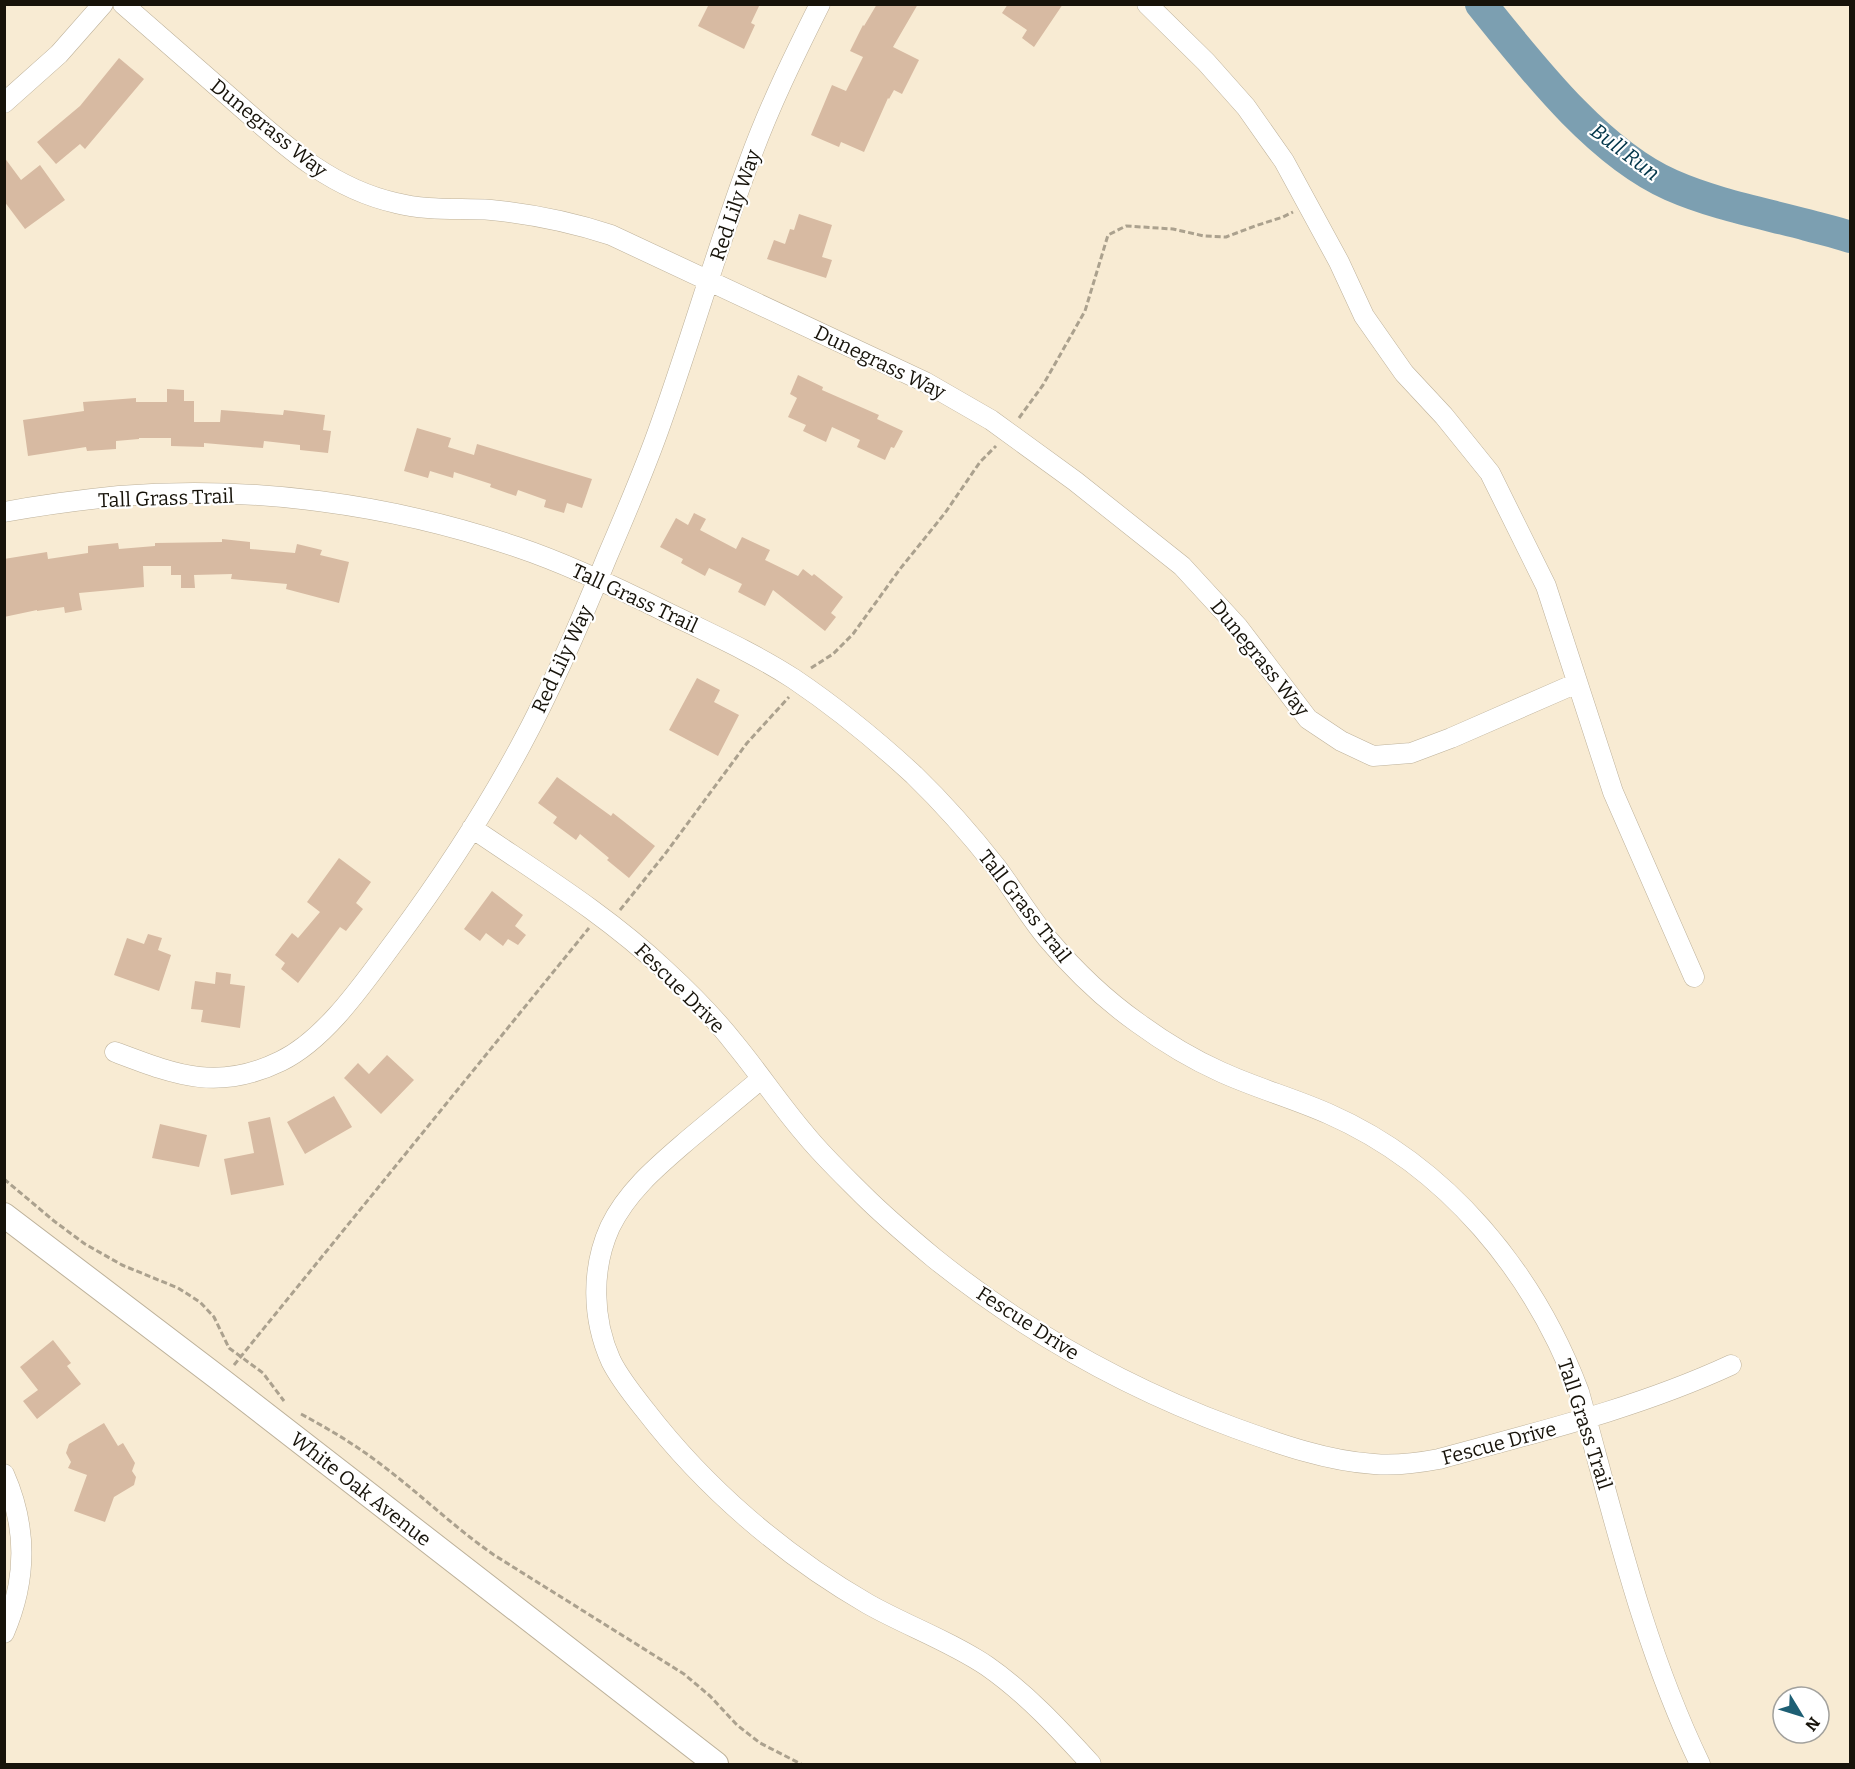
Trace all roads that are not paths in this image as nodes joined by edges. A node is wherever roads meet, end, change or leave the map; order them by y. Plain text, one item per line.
1 (103, 4) edge
2 (123, 4) edge
3 (820, 4) edge
4 (1148, 4) edge
5 (4, 103) edge
6 (710, 280) junction
7 (4, 512) edge
8 (598, 580) junction
9 (1577, 683) junction
10 (472, 828) junction
11 (1694, 977) dead end
12 (115, 1052) dead end
13 (761, 1079) junction
14 (4, 1215) edge
15 (1731, 1365) dead end
16 (1586, 1419) junction
17 (4, 1474) edge
18 (4, 1633) edge
19 (716, 1764) edge
20 (1091, 1764) edge
21 (1700, 1764) edge

1 - 5 street
2 - 6 street, Dunegrass Way
3 - 6 street, Red Lily Way
4 - 9 street
6 - 8 street, Red Lily Way
6 - 9 street, Dunegrass Way
7 - 8 street, Tall Grass Trail
8 - 10 street, Red Lily Way
8 - 16 street, Tall Grass Trail
9 - 11 street
10 - 12 street, Red Lily Way
10 - 13 street, Fescue Drive
13 - 16 street, Fescue Drive
13 - 20 street
14 - 19 street, White Oak Avenue
15 - 16 street, Fescue Drive
16 - 21 street, Tall Grass Trail
17 - 18 street

